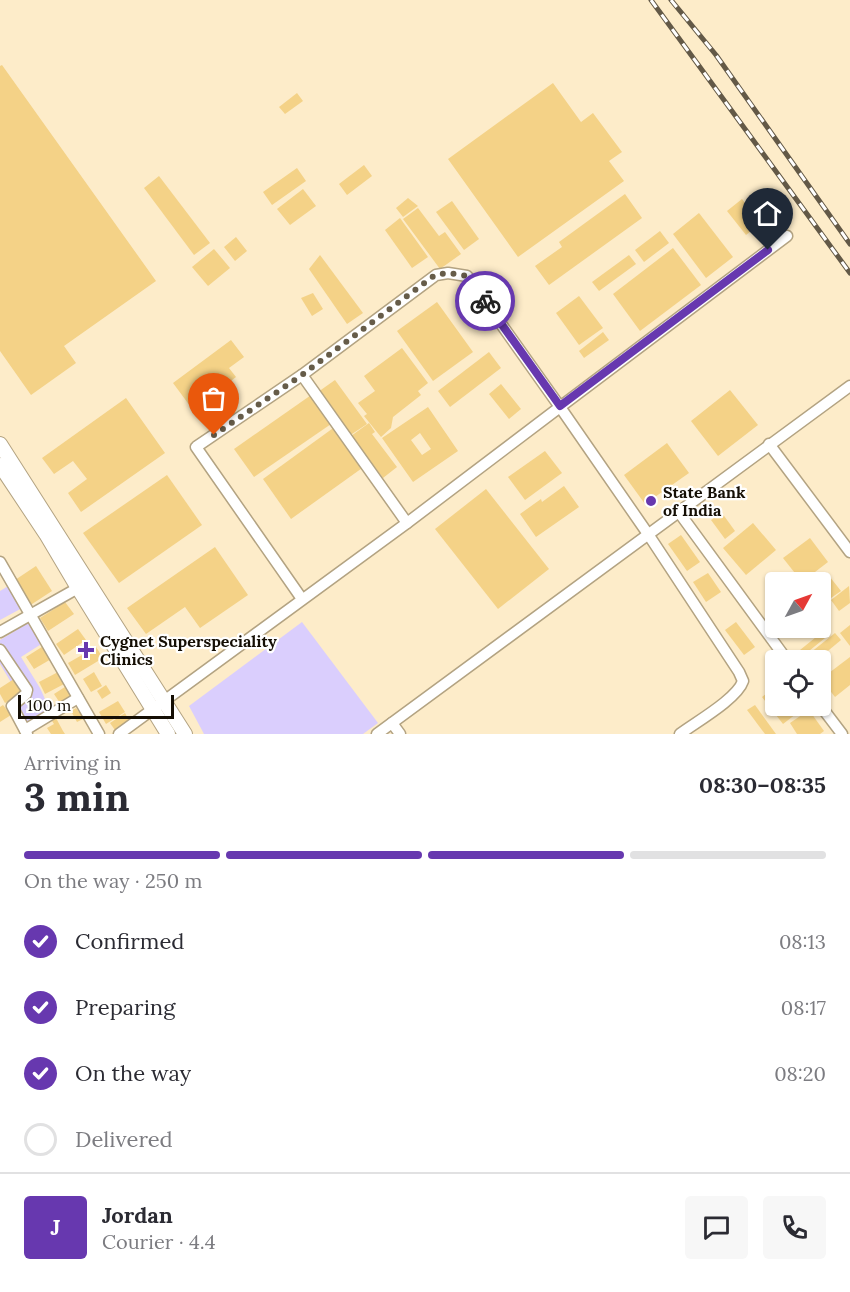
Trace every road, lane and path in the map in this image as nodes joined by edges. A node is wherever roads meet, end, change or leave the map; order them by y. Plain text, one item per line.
1 (787, 236) dead end
2 (302, 375) junction
3 (850, 386) edge
4 (560, 406) junction
5 (0, 444) edge
6 (769, 444) junction
7 (0, 465) edge
8 (678, 511) junction
9 (407, 522) junction
10 (648, 534) junction
11 (850, 552) edge
12 (0, 562) edge
13 (78, 588) junction
14 (302, 599) junction
15 (32, 615) junction
16 (0, 632) edge
17 (0, 650) edge
18 (780, 650) edge
19 (78, 698) junction
20 (159, 705) junction
21 (828, 716) edge
22 (392, 723) junction
23 (26, 732) edge
24 (99, 734) edge
25 (119, 734) edge
26 (168, 734) edge
27 (185, 734) edge
28 (377, 734) edge
29 (400, 734) edge
30 (680, 734) edge
31 (842, 734) edge

1 - 4 street
2 - 4 street
2 - 9 street
2 - 14 street
3 - 6 street
4 - 9 street
4 - 10 street
5 - 20 street
6 - 8 street
6 - 11 street
7 - 13 street
8 - 10 street
8 - 18 street
9 - 14 street
10 - 22 street
10 - 30 street
12 - 15 street
13 - 15 street
13 - 20 street
14 - 20 street
15 - 16 street
15 - 19 street
17 - 23 street
19 - 23 street
19 - 24 street
20 - 25 street
20 - 26 street
20 - 27 street
21 - 31 street
22 - 28 street
22 - 29 street

